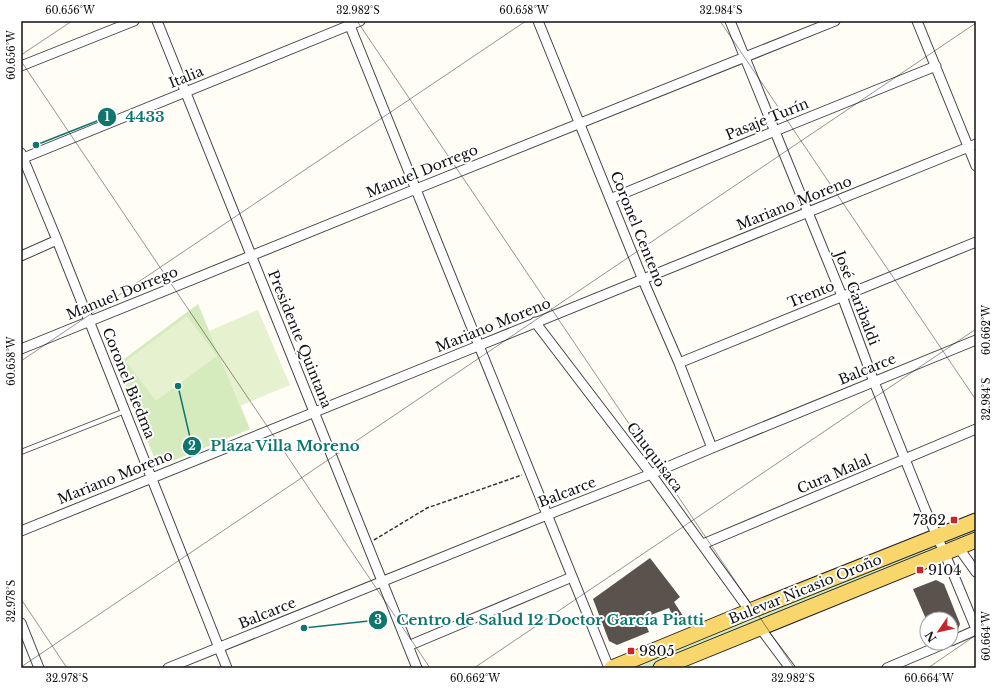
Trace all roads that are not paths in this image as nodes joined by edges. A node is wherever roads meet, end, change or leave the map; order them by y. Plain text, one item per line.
1 (134, 21) edge
2 (157, 21) edge
3 (360, 21) edge
4 (538, 21) edge
5 (730, 21) edge
6 (835, 21) edge
7 (917, 21) edge
8 (349, 23) edge
9 (745, 57) junction
10 (21, 66) edge
11 (936, 66) junction
12 (185, 93) junction
13 (580, 123) junction
14 (775, 131) junction
15 (972, 145) edge
16 (22, 157) edge
17 (976, 166) edge
18 (416, 189) junction
19 (610, 200) junction
20 (808, 212) junction
21 (57, 240) junction
22 (976, 242) edge
23 (21, 256) edge
24 (251, 256) junction
25 (642, 280) junction
26 (842, 296) junction
27 (89, 322) junction
28 (535, 322) junction
29 (976, 340) edge
30 (478, 346) junction
31 (21, 349) edge
32 (679, 363) junction
33 (874, 382) junction
34 (125, 411) junction
35 (313, 412) junction
36 (976, 429) edge
37 (712, 448) junction
38 (21, 452) edge
39 (905, 459) junction
40 (651, 474) junction
41 (152, 478) junction
42 (547, 515) junction
43 (976, 521) edge
44 (21, 531) edge
45 (937, 536) junction
46 (976, 540) edge
47 (703, 544) junction
48 (952, 550) junction
49 (976, 572) edge
50 (572, 577) junction
51 (382, 582) junction
52 (750, 611) junction
53 (21, 623) edge
54 (760, 628) junction
55 (976, 630) edge
56 (959, 637) edge
57 (408, 646) junction
58 (219, 648) junction
59 (927, 651) edge
60 (39, 668) edge
61 (168, 668) edge
62 (227, 668) edge
63 (417, 668) edge
64 (610, 668) edge
65 (661, 668) edge
66 (790, 668) edge
67 (887, 668) edge

1 - 10 street
2 - 12 street, Presidente Quintana
3 - 8 street, Italia
4 - 13 street, Coronel Centeno
5 - 9 street, José Garibaldi
6 - 9 street, Manuel Dorrego
7 - 11 street
8 - 12 street, Italia
8 - 18 street
9 - 13 street, Manuel Dorrego
9 - 14 street, José Garibaldi
11 - 14 street, Pasaje Turín
11 - 15 street
12 - 16 street, Italia
12 - 24 street, Presidente Quintana
13 - 18 street, Manuel Dorrego
13 - 19 street, Coronel Centeno
14 - 19 street, Pasaje Turín
14 - 20 street, José Garibaldi
15 - 17 street
15 - 20 street, Mariano Moreno
16 - 21 street, Coronel Biedma
18 - 24 street, Manuel Dorrego
18 - 30 street
19 - 25 street, Coronel Centeno
20 - 25 street, Mariano Moreno
20 - 26 street, José Garibaldi
21 - 23 street
21 - 27 street, Coronel Biedma
22 - 26 street, Trento
24 - 27 street, Manuel Dorrego
24 - 35 street, Presidente Quintana
25 - 28 street, Mariano Moreno
25 - 32 street, Coronel Centeno
26 - 32 street, Trento
26 - 33 street, José Garibaldi
27 - 31 street, Manuel Dorrego
27 - 34 street, Coronel Biedma
28 - 30 street, Mariano Moreno
28 - 40 street, Chuquisaca
29 - 33 street, Balcarce
30 - 35 street, Mariano Moreno
30 - 42 street
32 - 37 street, Coronel Centeno
33 - 37 street, Balcarce
33 - 39 street, José Garibaldi
34 - 38 lane
34 - 41 street, Coronel Biedma
35 - 41 street, Mariano Moreno
35 - 51 street, Presidente Quintana
36 - 39 street, Cura Malal
37 - 40 street, Balcarce
39 - 45 street, José Garibaldi
39 - 47 street, Cura Malal
40 - 42 street, Balcarce
40 - 47 street, Chuquisaca
41 - 44 street, Mariano Moreno
41 - 58 street, Coronel Biedma
42 - 50 street
42 - 51 street, Balcarce
43 - 45 main road, Bulevar Nicasio Oroño
45 - 48 street, José Garibaldi
45 - 52 main road, Bulevar Nicasio Oroño
46 - 48 main road, Bulevar Nicasio Oroño
47 - 52 street, Chuquisaca
48 - 49 street
48 - 54 main road, Bulevar Nicasio Oroño
48 - 55 street, José Garibaldi
50 - 57 street
50 - 64 street
51 - 57 street, Presidente Quintana
51 - 58 street, Balcarce
52 - 64 main road, Bulevar Nicasio Oroño
53 - 60 street
54 - 65 main road, Bulevar Nicasio Oroño
54 - 66 street
55 - 56 street
57 - 63 street, Presidente Quintana
58 - 61 street, Balcarce
58 - 62 street, Coronel Biedma
59 - 67 street

